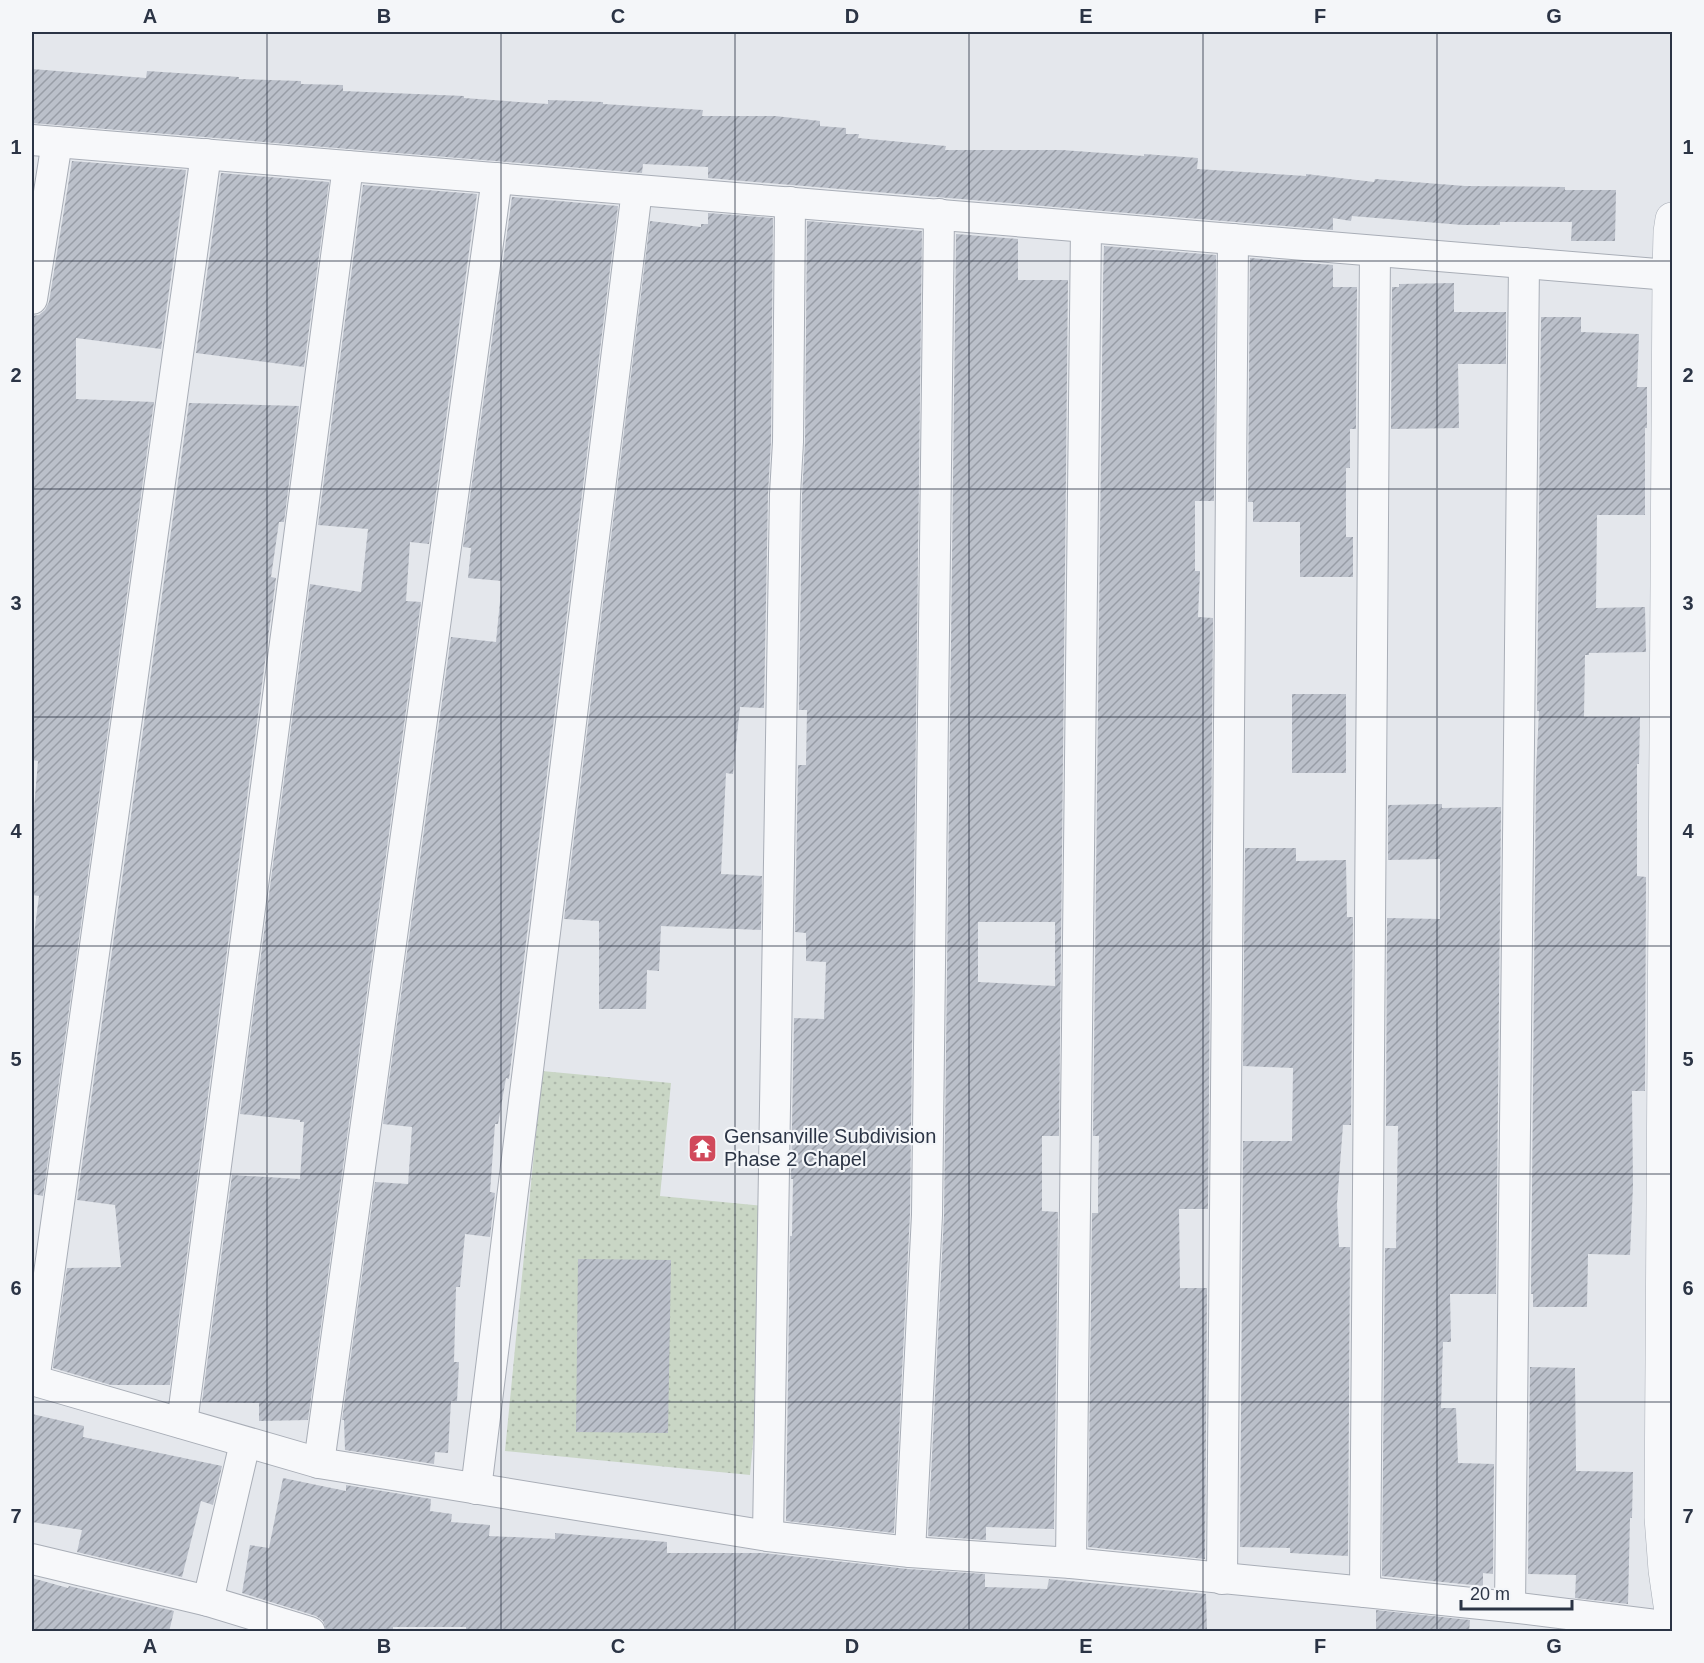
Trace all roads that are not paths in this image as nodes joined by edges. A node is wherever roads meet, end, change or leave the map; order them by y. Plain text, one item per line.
1 (44, 141) edge
2 (206, 154) junction
3 (348, 166) junction
4 (497, 178) junction
5 (637, 190) junction
6 (790, 202) junction
7 (939, 214) junction
8 (1672, 219) edge
9 (1086, 227) junction
10 (1233, 239) junction
11 (1375, 251) junction
12 (1524, 263) junction
13 (1670, 275) junction
14 (32, 299) edge
15 (33, 1381) edge
16 (182, 1423) junction
17 (245, 1443) junction
18 (319, 1463) junction
19 (476, 1489) junction
20 (768, 1536) junction
21 (910, 1552) junction
22 (32, 1559) edge
23 (1071, 1563) junction
24 (1222, 1579) junction
25 (1365, 1592) junction
26 (208, 1601) junction
27 (1510, 1607) junction
28 (1672, 1619) edge
29 (1672, 1627) edge
30 (310, 1632) edge

1 - 2 street
1 - 14 street
2 - 3 street
2 - 15 street
3 - 4 street
3 - 16 street
4 - 5 street
4 - 18 street
5 - 6 street
5 - 19 street
6 - 7 street
6 - 20 street
7 - 9 street
7 - 21 street
8 - 13 street
9 - 10 street
9 - 23 street
10 - 11 street
10 - 24 street
11 - 12 street
11 - 25 street
12 - 13 street
12 - 27 street
13 - 28 street
15 - 16 street
16 - 17 street
17 - 18 street
17 - 26 street
18 - 19 street
19 - 20 street
20 - 21 street
21 - 23 street
22 - 26 street
23 - 24 street
24 - 25 street
25 - 27 street
26 - 30 street
27 - 29 street

